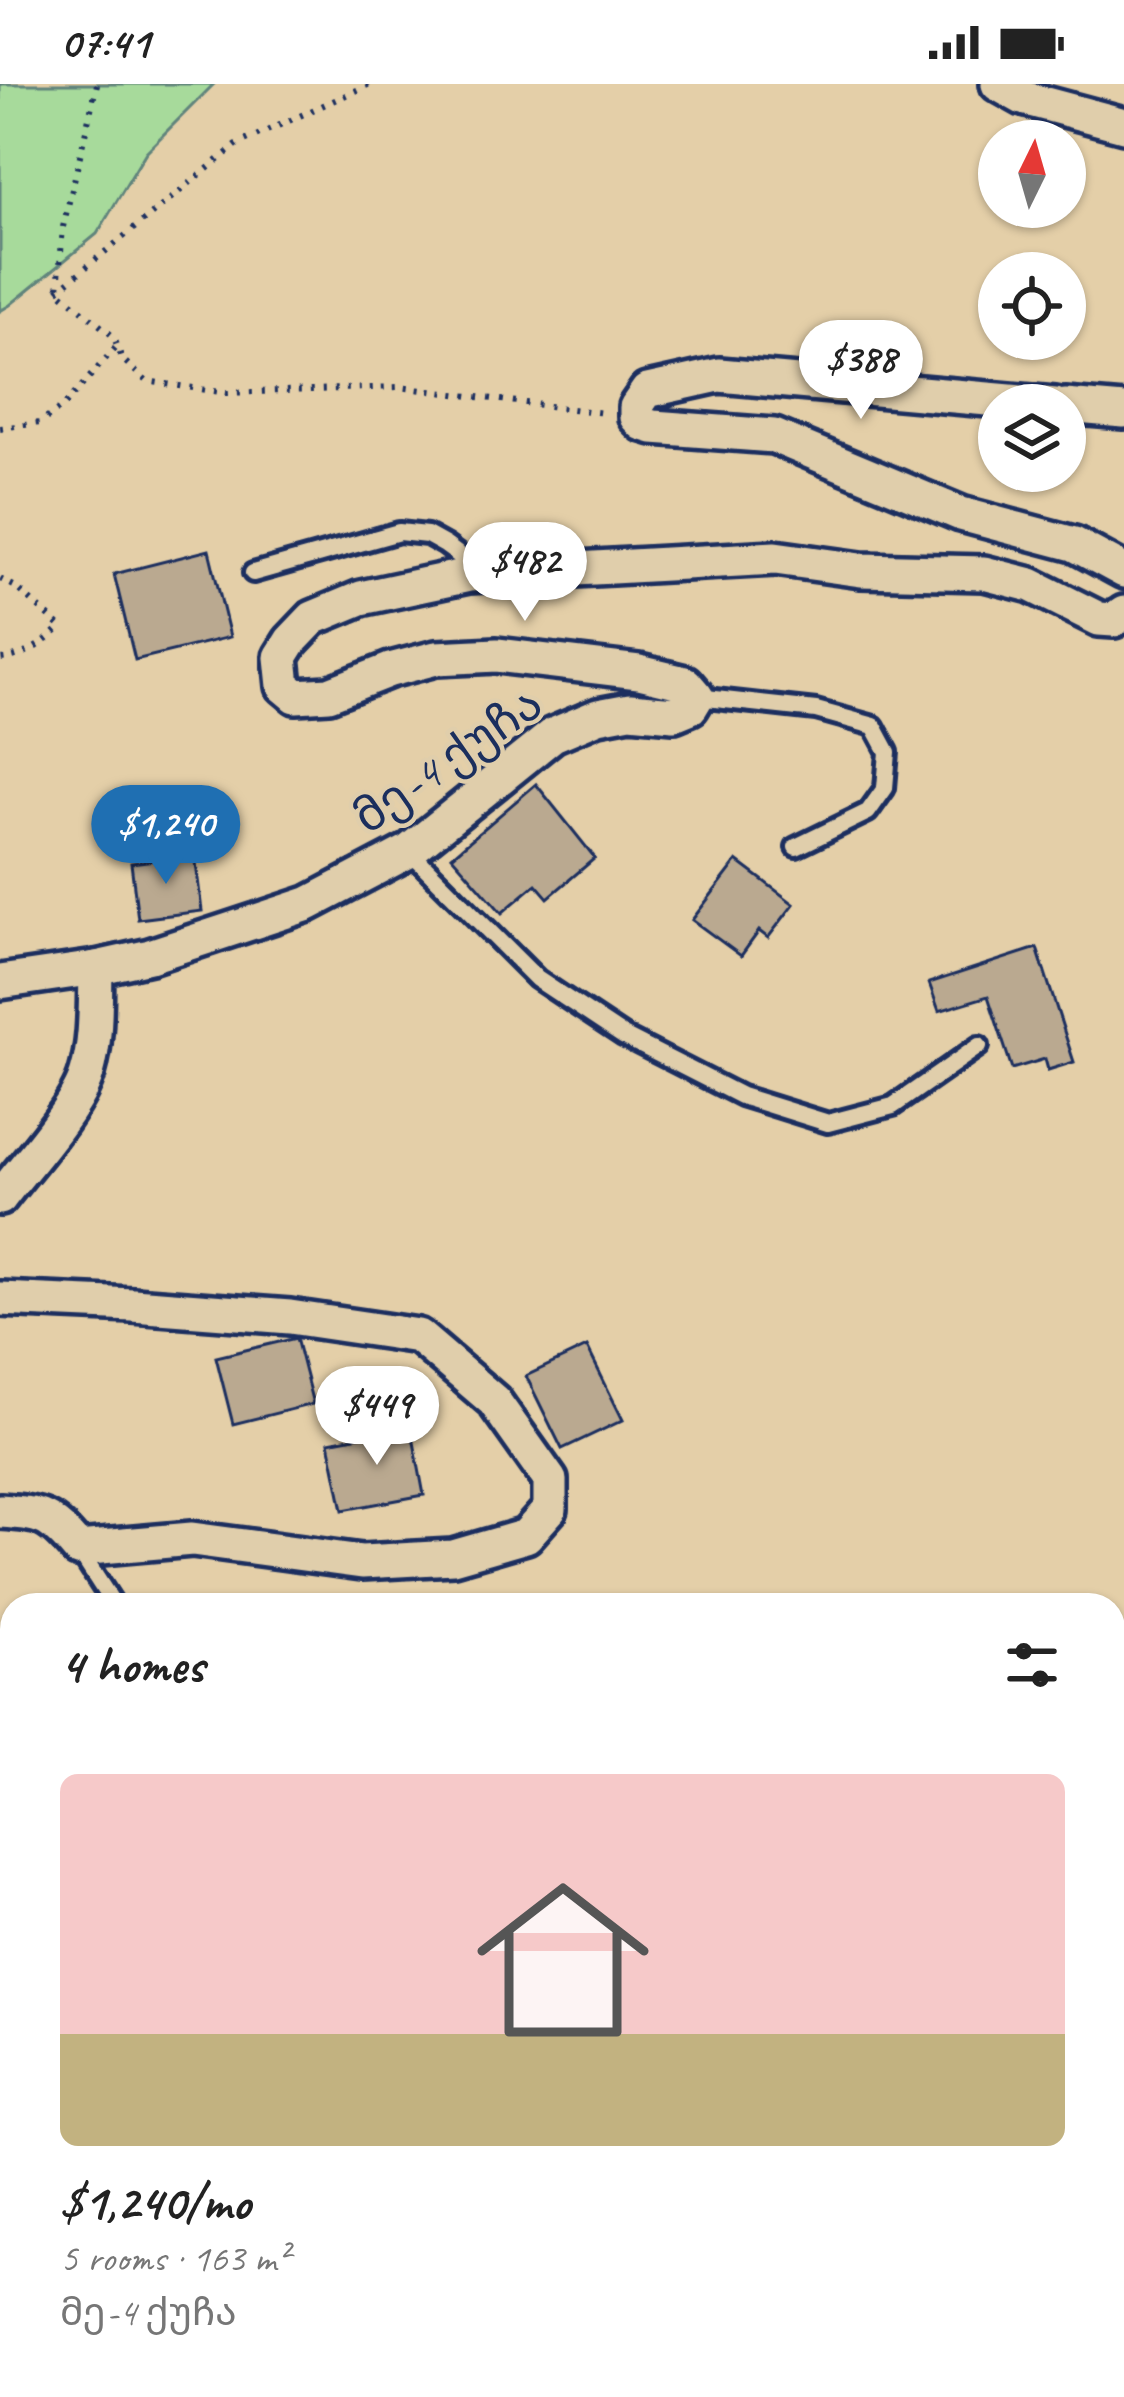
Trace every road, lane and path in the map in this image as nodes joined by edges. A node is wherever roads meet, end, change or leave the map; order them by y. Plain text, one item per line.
1 (97, 84) edge
2 (370, 84) edge
3 (998, 84) edge
4 (1124, 125) edge
5 (58, 290) junction
6 (117, 346) junction
7 (978, 398) edge
8 (1086, 408) edge
9 (1124, 411) edge
10 (636, 417) junction
11 (0, 428) edge
12 (1124, 572) edge
13 (253, 573) dead end
14 (469, 575) junction
15 (0, 579) edge
16 (1121, 622) edge
17 (0, 659) edge
18 (697, 697) junction
19 (796, 847) dead end
20 (409, 851) junction
21 (96, 968) junction
22 (0, 982) edge
23 (980, 1046) dead end
24 (0, 1198) edge
25 (0, 1299) edge
26 (0, 1511) edge
27 (78, 1549) junction
28 (106, 1593) edge

1 - 5 path
2 - 5 path
3 - 4 street
5 - 6 path
6 - 10 path
6 - 11 path
7 - 10 street
8 - 9 street
10 - 12 street
13 - 14 lane
14 - 16 street, მე-4 ქუჩა
14 - 18 street, მე-4 ქუჩა
15 - 17 path
18 - 19 lane
18 - 20 street, მე-4 ქუჩა
20 - 21 street, მე-4 ქუჩა
20 - 23 lane
21 - 22 street, მე-4 ქუჩა
21 - 24 street
25 - 27 street
26 - 27 street
27 - 28 lane

